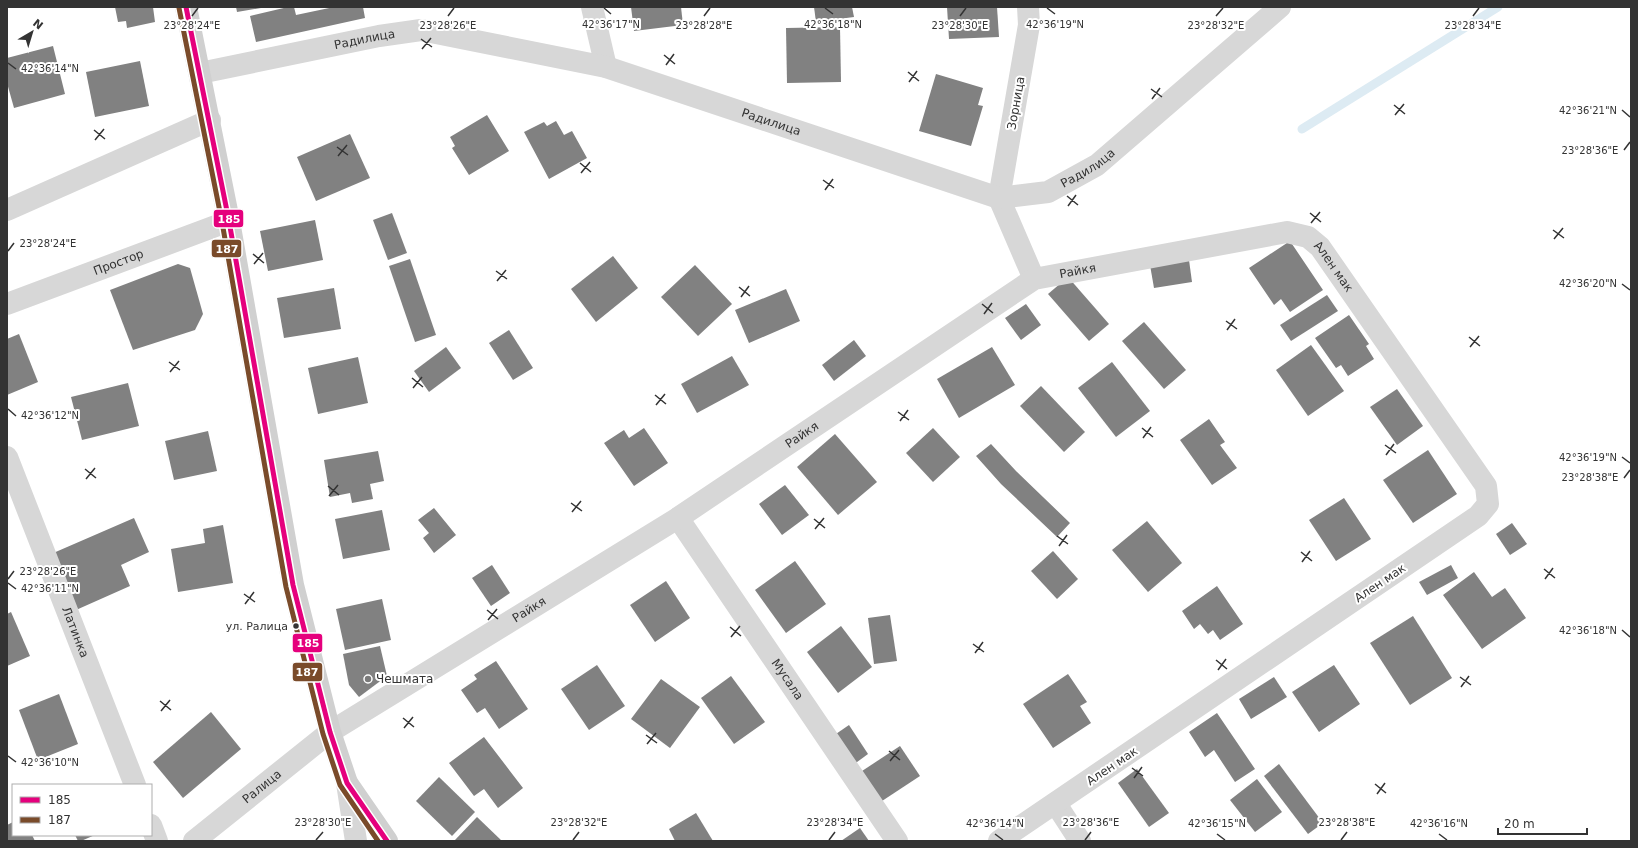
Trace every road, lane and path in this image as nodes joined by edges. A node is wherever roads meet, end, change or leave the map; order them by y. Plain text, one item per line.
1 (186, 7) edge
2 (592, 7) edge
3 (1028, 7) edge
4 (1280, 7) edge
5 (606, 68) junction
6 (200, 73) junction
7 (210, 120) junction
8 (1000, 198) junction
9 (7, 210) edge
10 (229, 220) junction
11 (1308, 237) joint
12 (1034, 279) junction
13 (7, 304) edge
14 (7, 457) edge
15 (678, 518) junction
16 (330, 732) junction
17 (347, 783) junction
18 (135, 784) edge
19 (1056, 804) junction
20 (152, 828) edge
21 (157, 841) edge
22 (194, 841) edge
23 (356, 841) edge
24 (386, 841) edge
25 (897, 841) edge
26 (1000, 841) edge
27 (1080, 841) edge

1 - 6 street
2 - 5 street
3 - 8 street, Зорница
4 - 8 street, Радилица
5 - 6 street, Радилица
5 - 8 street, Радилица
6 - 7 street
7 - 9 street
7 - 10 street
8 - 12 street
10 - 13 street, Простор
10 - 16 street
11 - 12 street, Райкя
11 - 19 street, Ален мак
12 - 15 street, Райкя
14 - 18 street, Латинка
15 - 16 street, Райкя
15 - 25 street, Мусала
16 - 17 street
16 - 22 street, Ралица
17 - 23 street
17 - 24 street
19 - 26 street, Ален мак
19 - 27 street
20 - 21 street

